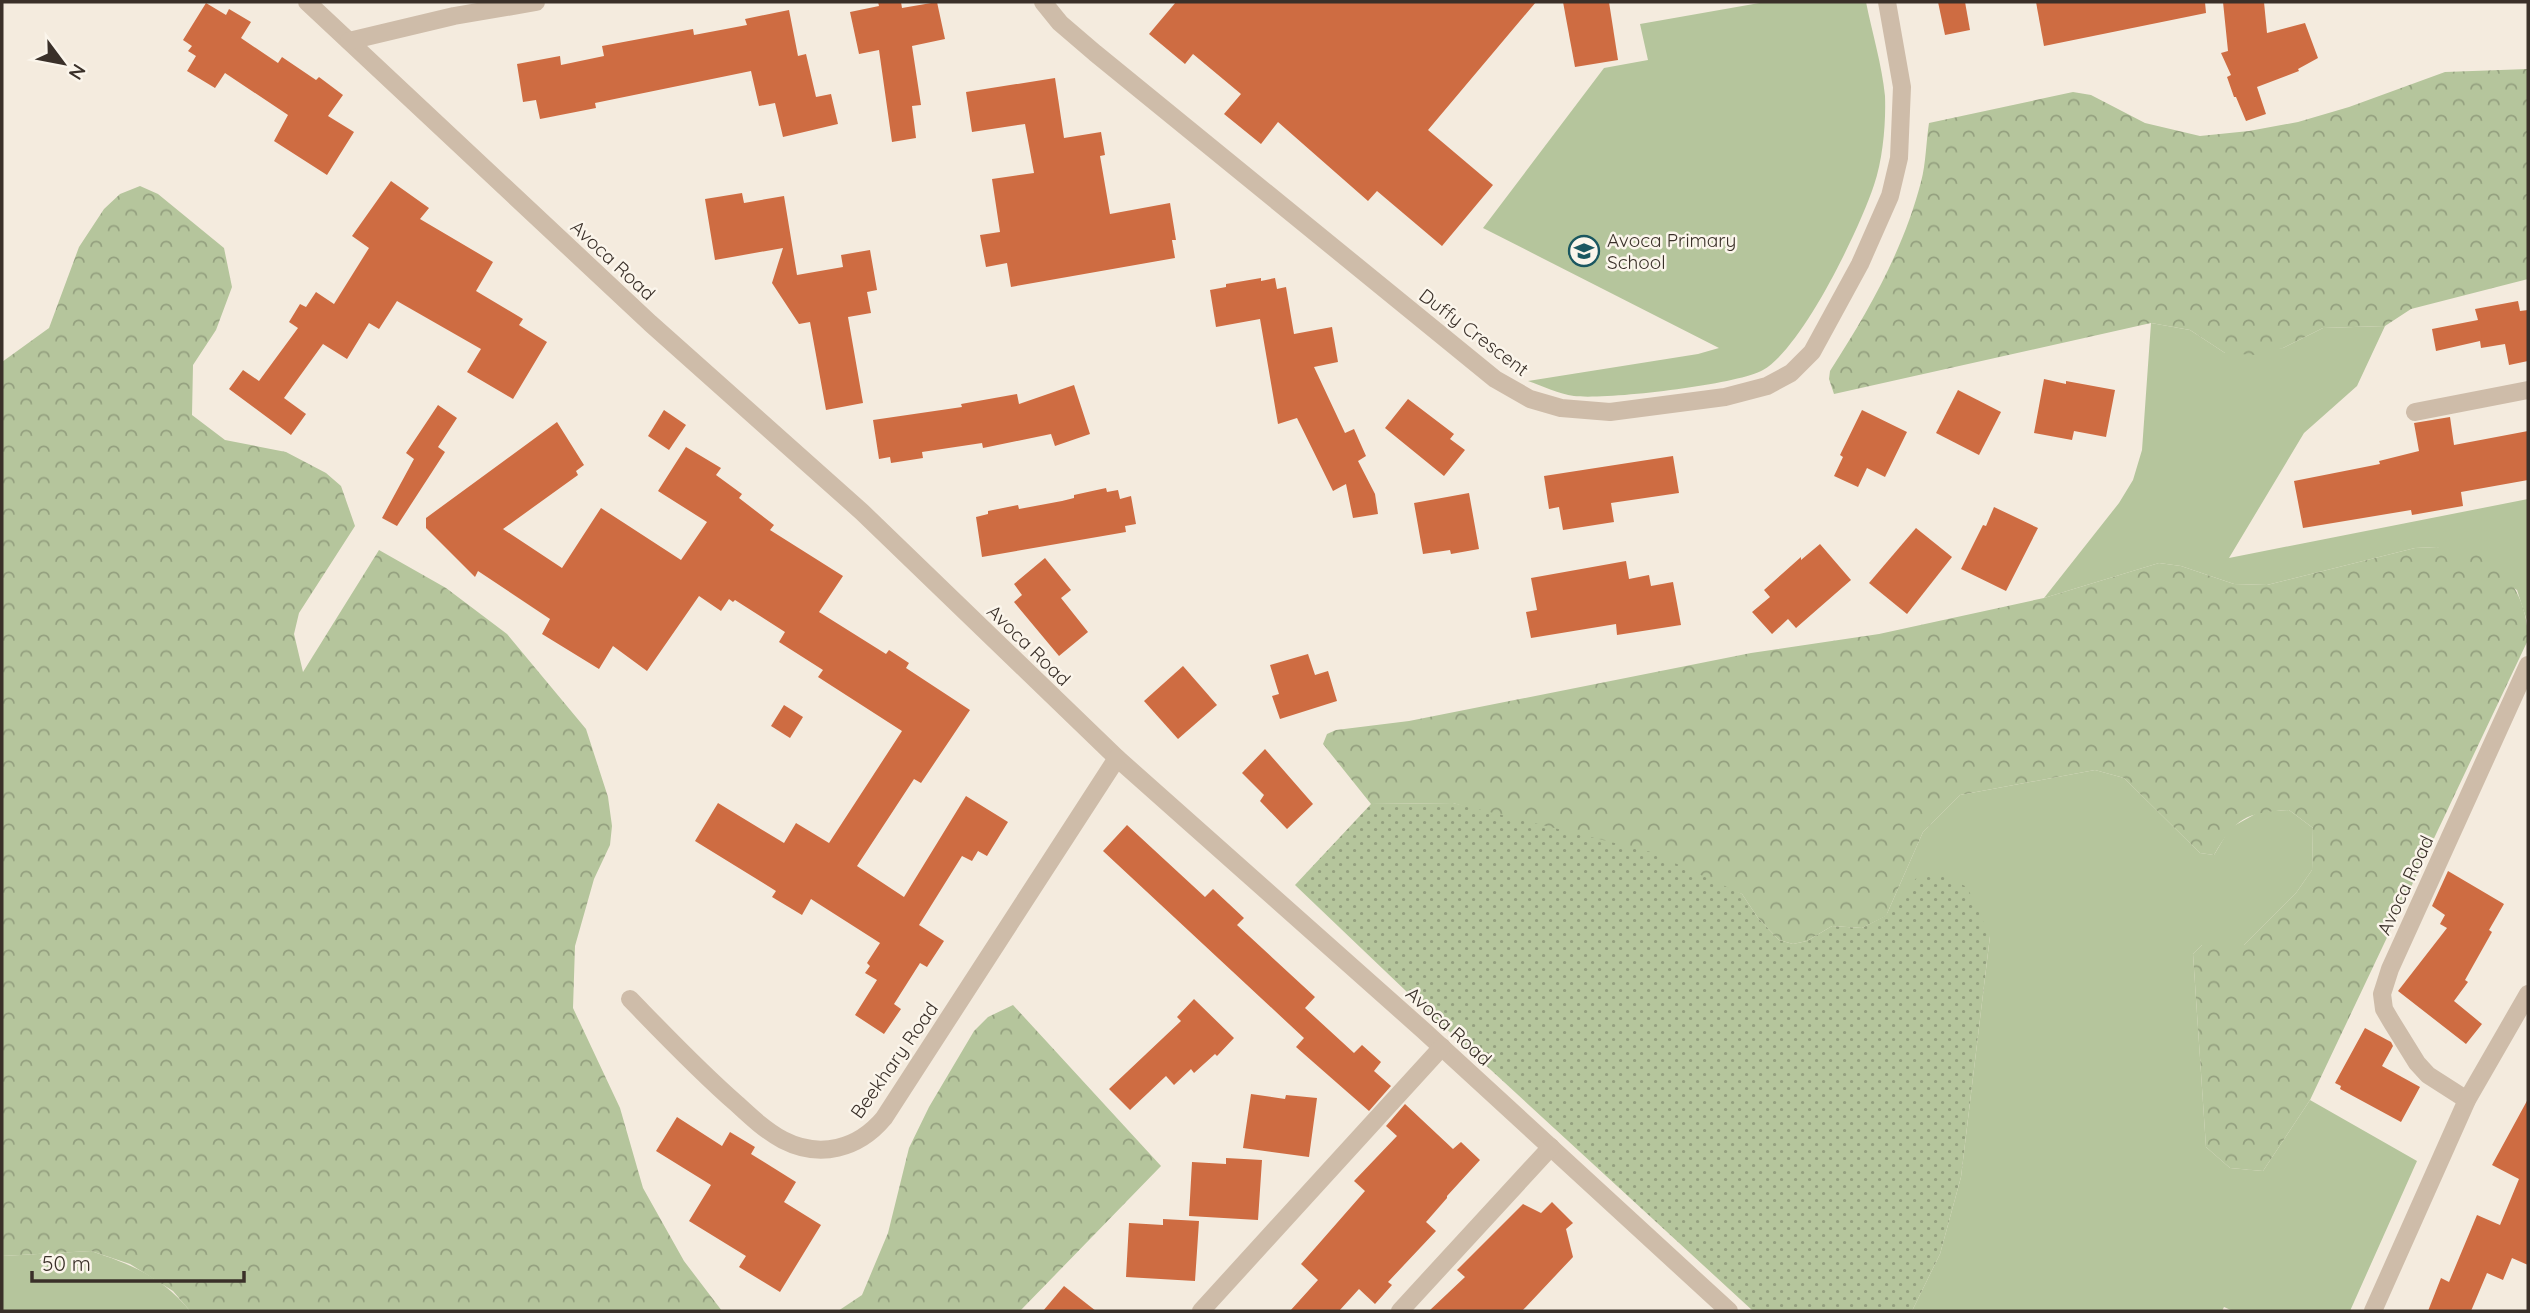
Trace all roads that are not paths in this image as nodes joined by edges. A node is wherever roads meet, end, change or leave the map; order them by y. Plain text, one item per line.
1 (307, 2) edge
2 (536, 2) edge
3 (1043, 2) edge
4 (1887, 2) edge
5 (349, 41) junction
6 (2528, 390) edge
7 (2415, 412) dead end
8 (2528, 665) edge
9 (1117, 758) junction
10 (2528, 994) edge
11 (629, 999) dead end
12 (1442, 1047) junction
13 (2467, 1100) junction
14 (1551, 1147) junction
15 (1201, 1311) edge
16 (1400, 1311) edge
17 (1729, 1311) edge
18 (2373, 1311) edge

1 - 5 street, Avoca Road
2 - 5 street
3 - 4 street, Duffy Crescent
5 - 9 street, Avoca Road
6 - 7 street
8 - 13 street, Avoca Road
9 - 11 street, Beekhary Road
9 - 12 street, Avoca Road
10 - 13 street
12 - 14 street, Avoca Road
12 - 15 street
13 - 18 street
14 - 16 street
14 - 17 street, Avoca Road

